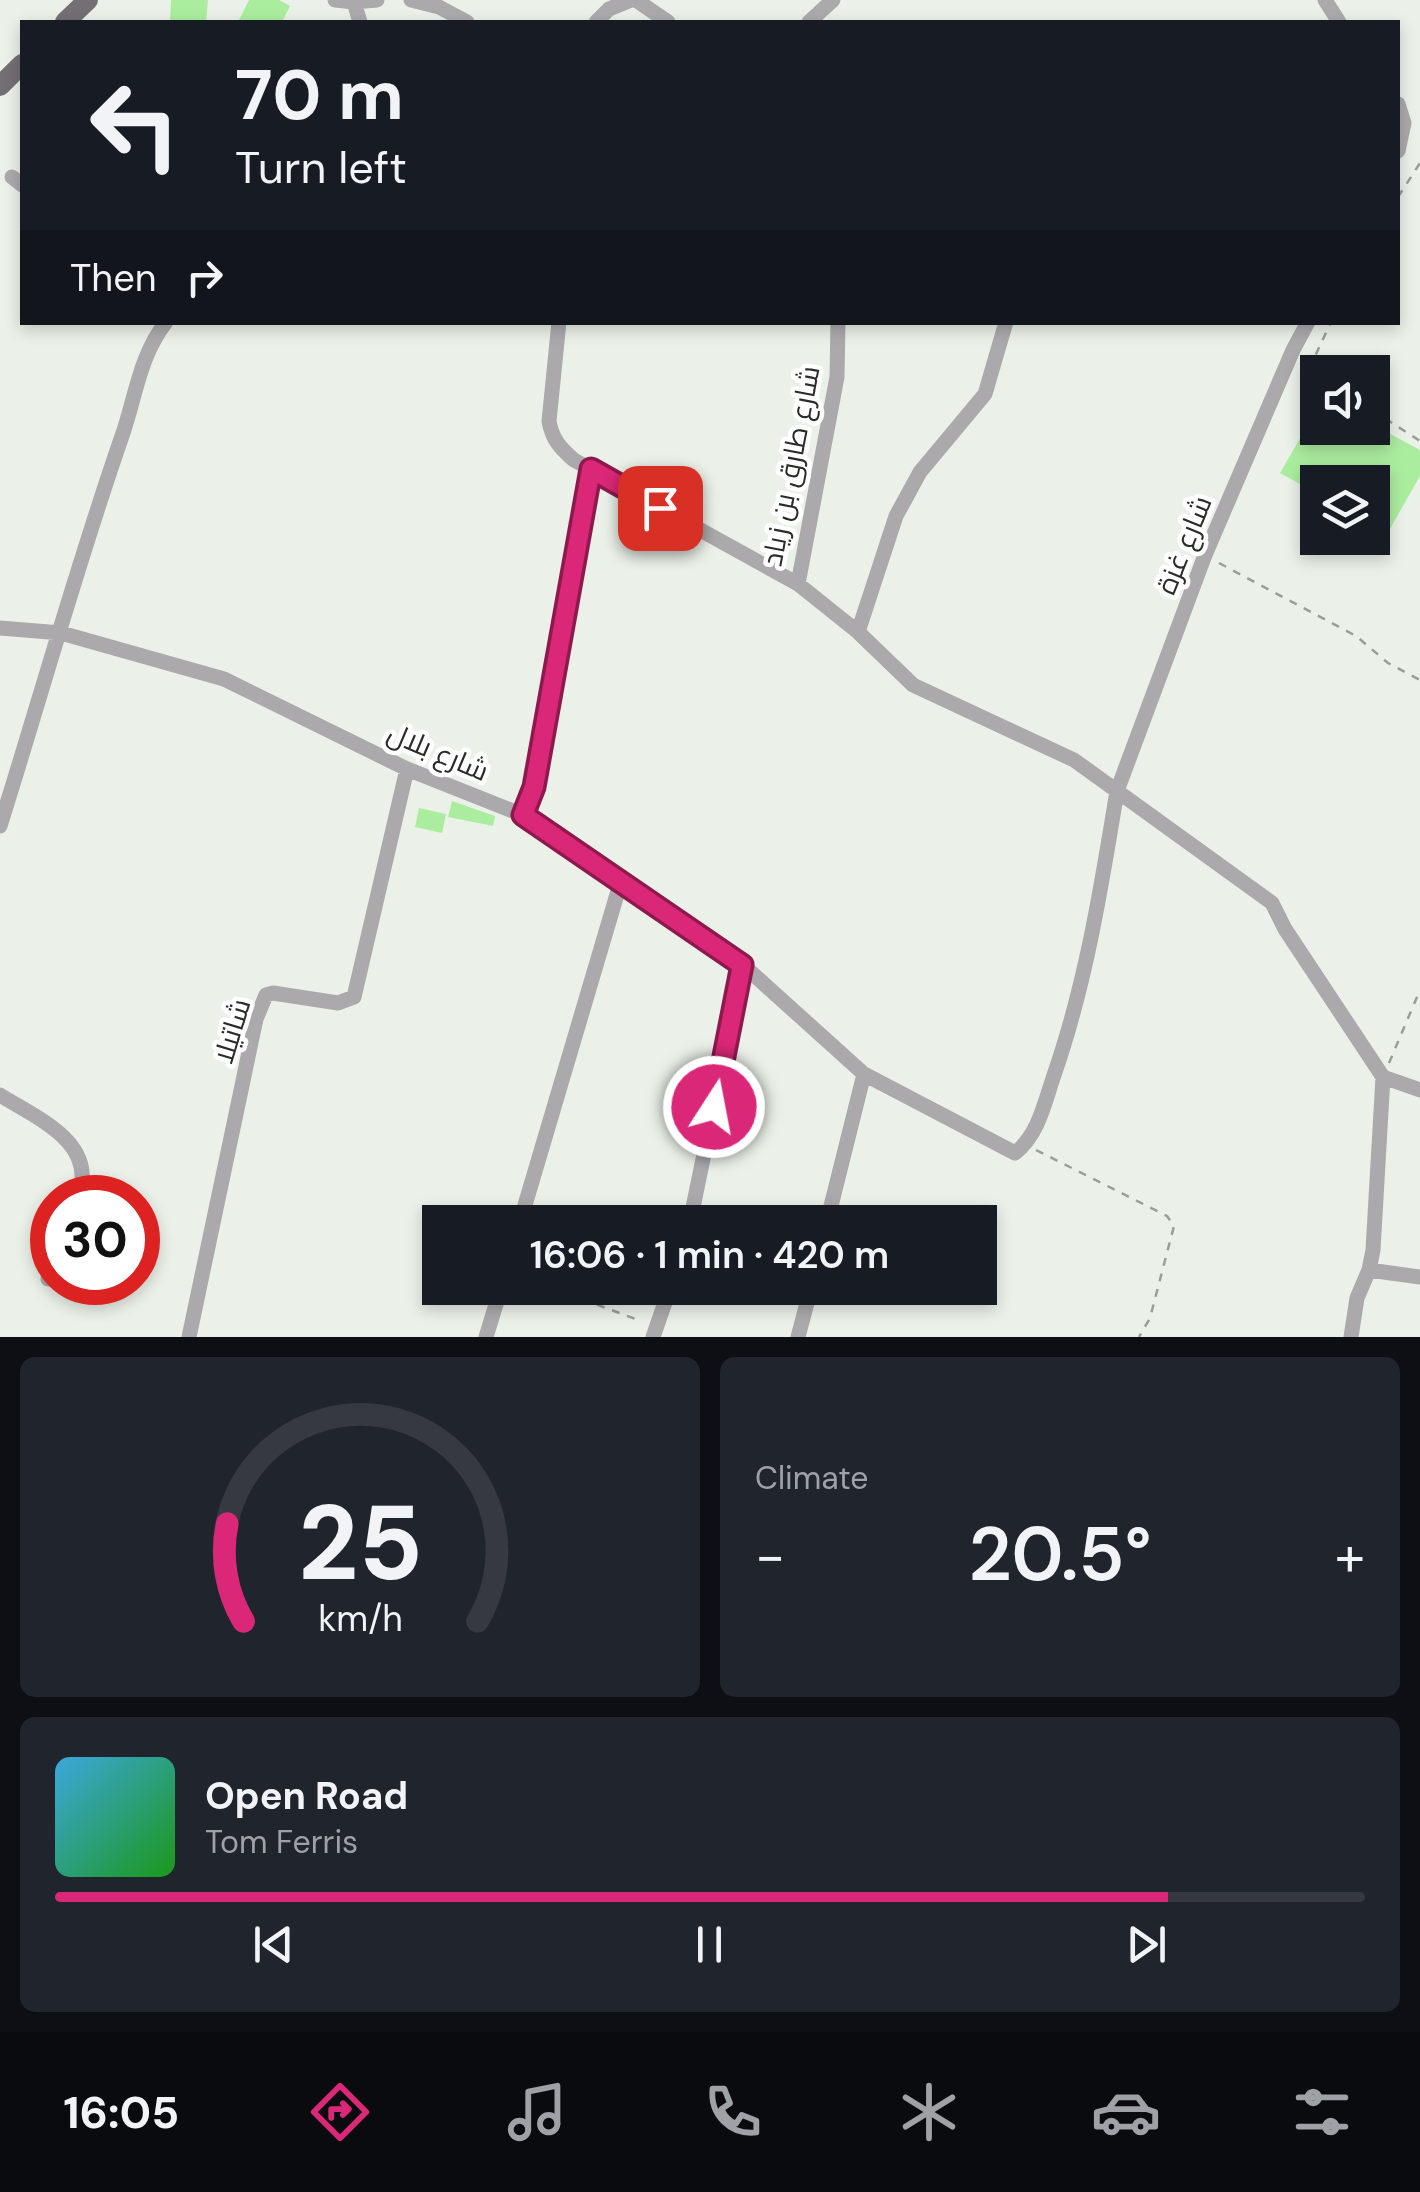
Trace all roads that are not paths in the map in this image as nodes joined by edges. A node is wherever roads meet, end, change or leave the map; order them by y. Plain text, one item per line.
1 (88, 0) edge
2 (335, 0) edge
3 (378, 0) edge
4 (411, 0) edge
5 (634, 0) edge
6 (833, 0) edge
7 (354, 2) edge
8 (67, 20) edge
9 (463, 20) edge
10 (598, 20) edge
11 (665, 20) edge
12 (812, 20) edge
13 (20, 66) edge
14 (0, 86) edge
15 (1400, 110) edge
16 (1400, 141) edge
17 (164, 325) edge
18 (559, 325) edge
19 (838, 325) edge
20 (1005, 325) edge
21 (1306, 325) edge
22 (591, 469) junction
23 (798, 584) junction
24 (0, 628) edge
25 (858, 632) junction
26 (61, 634) junction
27 (407, 770) junction
28 (1117, 791) junction
29 (523, 815) junction
30 (0, 826) edge
31 (621, 881) junction
32 (742, 965) junction
33 (864, 1074) junction
34 (1383, 1077) junction
35 (1420, 1090) edge
36 (0, 1095) edge
37 (1026, 1145) joint
38 (85, 1175) edge
39 (525, 1205) edge
40 (693, 1205) edge
41 (831, 1205) edge
42 (1369, 1270) junction
43 (1420, 1277) edge
44 (496, 1305) edge
45 (664, 1305) edge
46 (806, 1305) edge
47 (655, 1332) edge
48 (189, 1337) edge
49 (486, 1337) edge
50 (798, 1337) edge
51 (1351, 1337) edge

1 - 8 main road
2 - 7 street
3 - 7 street
4 - 9 street
5 - 10 street
5 - 11 street
6 - 12 street
13 - 14 main road
15 - 16 street
17 - 26 street
18 - 22 street, شارع طارق بن زياد
19 - 23 street, شارع طارق بن زياد
20 - 25 street
21 - 28 street, شارع غزة
22 - 23 street, شارع طارق بن زياد
22 - 29 street
23 - 25 street
24 - 26 street, شارع بلال
25 - 28 street
26 - 27 street, شارع بلال
26 - 30 street
27 - 29 street, شارع بلال
27 - 48 street, شاتيلا
28 - 34 street
28 - 37 street, شارع غزة
29 - 31 street, شارع بلال
31 - 32 street, شارع بلال
31 - 39 street
32 - 33 street, شارع بلال
32 - 40 street
33 - 37 street, شارع بلال
33 - 41 street
34 - 35 street
34 - 42 street
36 - 38 street
42 - 43 street
42 - 51 street
44 - 49 street
45 - 47 street
46 - 50 street

